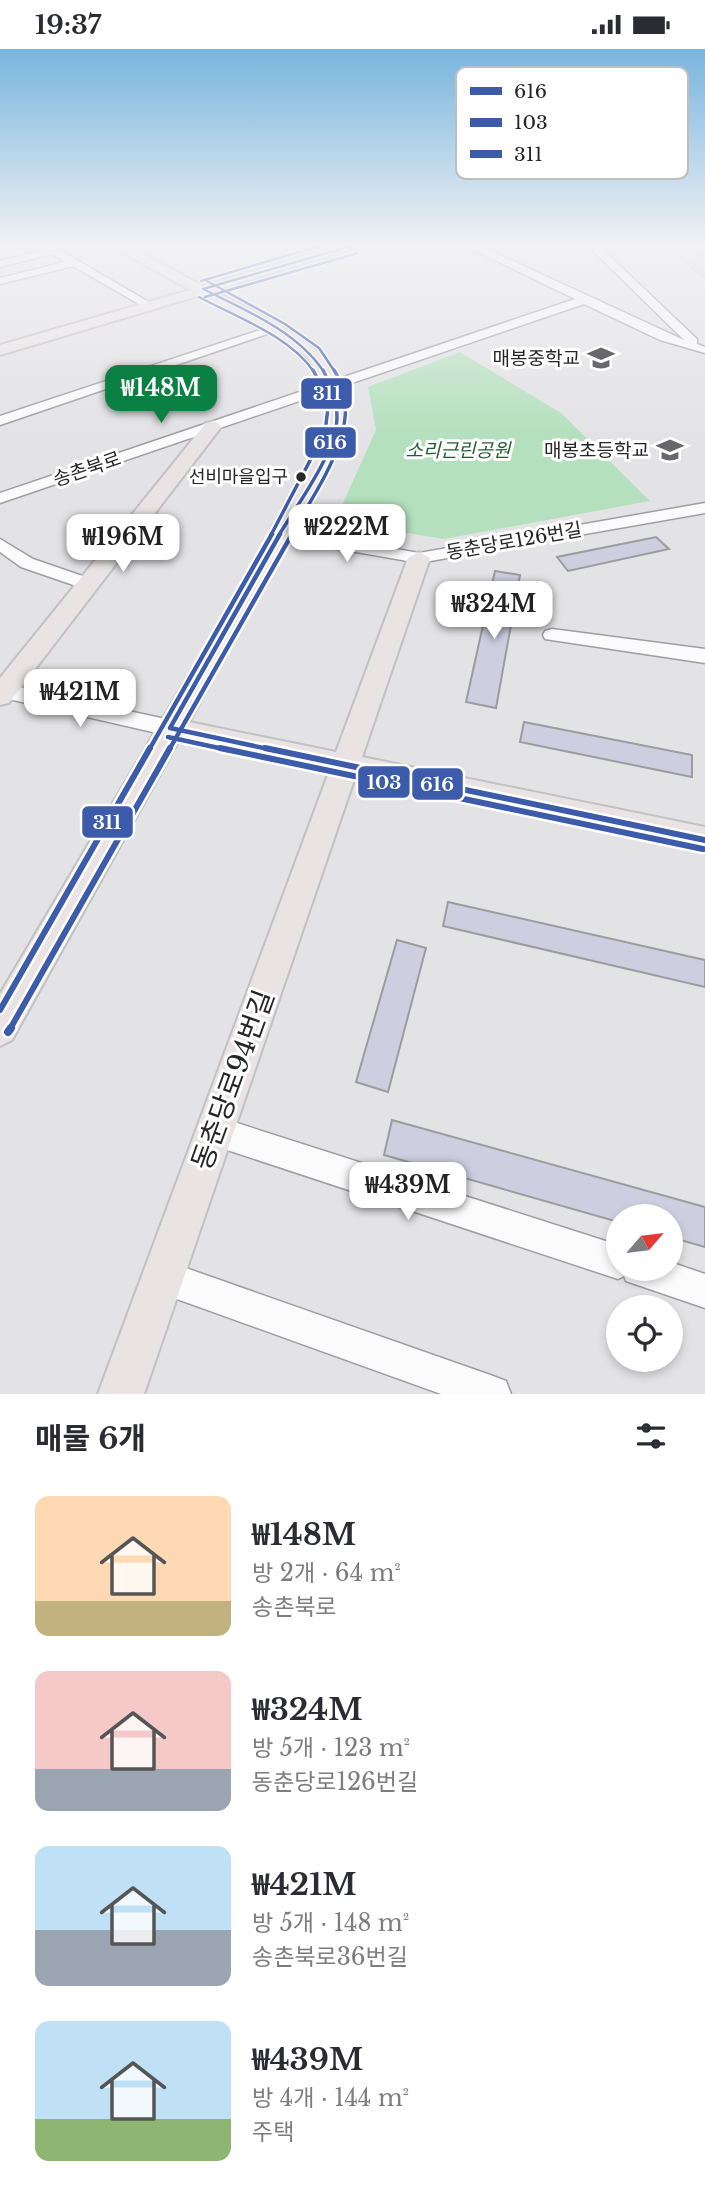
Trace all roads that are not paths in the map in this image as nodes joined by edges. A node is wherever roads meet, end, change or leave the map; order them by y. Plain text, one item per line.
1 (142, 308) edge
2 (238, 308) edge
3 (561, 308) edge
4 (601, 308) edge
5 (658, 308) edge
6 (275, 328) junction
7 (0, 350) edge
8 (704, 351) edge
9 (333, 384) junction
10 (0, 421) edge
11 (212, 427) junction
12 (0, 498) edge
13 (705, 509) edge
14 (282, 534) junction
15 (0, 544) edge
16 (419, 558) junction
17 (88, 584) junction
18 (552, 635) dead end
19 (705, 656) edge
20 (1, 692) edge
21 (170, 728) junction
22 (345, 766) junction
23 (705, 840) edge
24 (0, 1028) edge
25 (215, 1131) junction
26 (606, 1258) edge
27 (163, 1277) junction
28 (675, 1281) edge
29 (705, 1291) edge
30 (121, 1394) edge
31 (493, 1394) edge

1 - 7 main road
2 - 6 main road
3 - 9 street, 송촌북로
4 - 8 street
5 - 8 street
6 - 9 main road
6 - 10 street
9 - 11 street, 송촌북로
9 - 14 main road
11 - 12 street, 송촌북로
11 - 17 main road
13 - 16 street, 동춘당로126번길
14 - 16 street, 동춘당로126번길
14 - 21 main road
15 - 17 street
16 - 22 main road
17 - 20 main road
18 - 19 street
20 - 21 street
21 - 22 main road
21 - 24 main road
22 - 23 main road
22 - 25 main road, 동춘당로94번길
25 - 26 street
25 - 27 main road, 동춘당로94번길
27 - 30 main road, 동춘당로94번길
27 - 31 street
28 - 29 street

